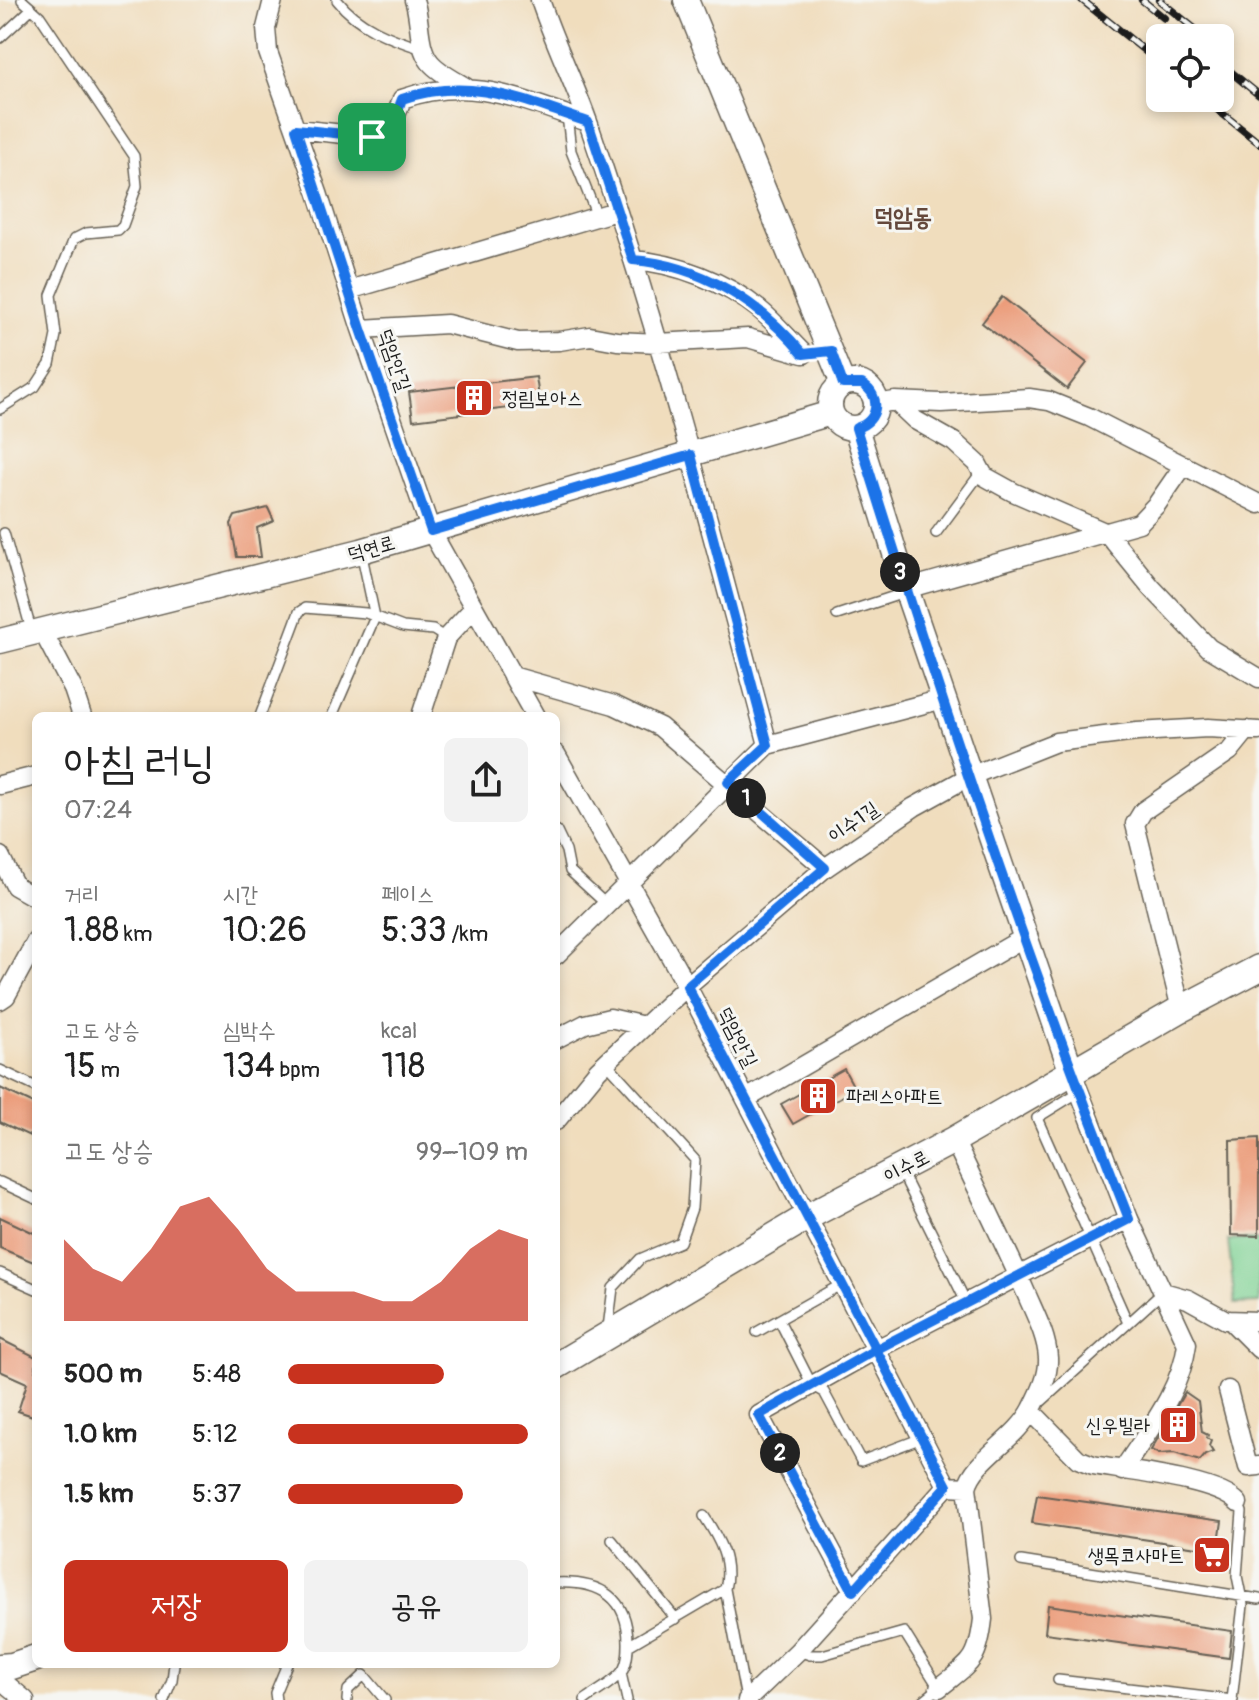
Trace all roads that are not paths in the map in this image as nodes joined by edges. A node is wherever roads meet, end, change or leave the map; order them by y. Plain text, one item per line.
1 (22, 0) edge
2 (273, 0) edge
3 (337, 0) edge
4 (414, 0) edge
5 (540, 0) edge
6 (686, 0) edge
7 (31, 9) junction
8 (0, 38) edge
9 (423, 49) junction
10 (470, 89) junction
11 (567, 115) junction
12 (588, 122) junction
13 (296, 129) junction
14 (616, 211) junction
15 (597, 216) junction
16 (633, 260) junction
17 (349, 290) junction
18 (361, 329) junction
19 (658, 343) junction
20 (831, 351) junction
21 (803, 354) junction
22 (843, 384) junction
23 (886, 402) junction
24 (0, 409) edge
25 (831, 413) junction
26 (856, 428) junction
27 (691, 455) junction
28 (1184, 465) junction
29 (982, 471) junction
30 (1259, 504) edge
31 (431, 531) junction
32 (4, 533) dead end
33 (936, 533) dead end
34 (1107, 533) junction
35 (361, 551) junction
36 (906, 591) junction
37 (473, 609) junction
38 (837, 615) dead end
39 (375, 617) junction
40 (37, 632) junction
41 (446, 638) junction
42 (0, 641) edge
43 (512, 676) junction
44 (1259, 678) edge
45 (943, 699) junction
46 (81, 712) edge
47 (262, 712) edge
48 (334, 712) edge
49 (422, 712) edge
50 (533, 712) edge
51 (1253, 731) edge
52 (768, 745) junction
53 (560, 761) edge
54 (970, 776) junction
55 (32, 777) edge
56 (728, 782) junction
57 (0, 785) edge
58 (560, 838) edge
59 (0, 856) edge
60 (825, 868) junction
61 (627, 884) junction
62 (32, 896) edge
63 (607, 905) junction
64 (1025, 937) junction
65 (32, 948) edge
66 (560, 951) edge
67 (1259, 968) edge
68 (687, 986) junction
69 (0, 1000) edge
70 (1181, 1009) junction
71 (644, 1026) junction
72 (560, 1037) edge
73 (606, 1062) junction
74 (0, 1070) edge
75 (1076, 1082) junction
76 (32, 1085) edge
77 (746, 1099) junction
78 (560, 1116) edge
79 (954, 1140) junction
80 (900, 1169) junction
81 (0, 1182) edge
82 (32, 1197) edge
83 (807, 1217) junction
84 (1129, 1219) junction
85 (1090, 1239) junction
86 (0, 1273) edge
87 (1018, 1275) junction
88 (842, 1284) junction
89 (32, 1287) edge
90 (1163, 1292) junction
91 (966, 1302) junction
92 (779, 1320) junction
93 (1230, 1320) junction
94 (1259, 1321) edge
95 (1128, 1323) junction
96 (757, 1332) dead end
97 (607, 1337) junction
98 (1259, 1349) edge
99 (875, 1350) junction
100 (560, 1364) edge
101 (812, 1385) junction
102 (1228, 1390) dead end
103 (1031, 1411) junction
104 (922, 1438) junction
105 (1259, 1466) edge
106 (1122, 1471) junction
107 (947, 1486) junction
108 (967, 1487) junction
109 (1238, 1503) joint
110 (704, 1516) dead end
111 (612, 1540) dead end
112 (1021, 1561) dead end
113 (560, 1583) edge
114 (725, 1589) junction
115 (853, 1591) junction
116 (1241, 1596) junction
117 (1259, 1599) edge
118 (676, 1619) junction
119 (628, 1646) junction
120 (798, 1651) junction
121 (32, 1659) edge
122 (0, 1667) edge
123 (174, 1668) edge
124 (285, 1668) edge
125 (621, 1673) junction
126 (0, 1679) edge
127 (1058, 1680) dead end
128 (931, 1694) edge
129 (25, 1700) edge
130 (164, 1700) edge
131 (276, 1700) edge
132 (347, 1700) edge
133 (385, 1700) edge
134 (585, 1700) edge
135 (627, 1700) edge
136 (747, 1700) edge
137 (1232, 1700) edge

1 - 7 lane
2 - 13 street, 덕암안길
3 - 9 lane
4 - 9 street
5 - 12 street
6 - 20 street
7 - 8 lane
7 - 24 lane
9 - 10 street
10 - 11 street
10 - 13 street
11 - 12 street
11 - 15 lane
12 - 14 street
13 - 17 street, 덕암안길
14 - 15 street
14 - 16 street
15 - 17 street
16 - 19 street
16 - 21 street
17 - 18 street, 덕암안길
18 - 19 street
18 - 31 street, 덕암안길
19 - 21 street
19 - 27 street
20 - 21 street
20 - 22 street
22 - 23 street
22 - 25 street
23 - 26 street
23 - 28 street
23 - 29 street
25 - 26 street
25 - 27 street, 덕연로
26 - 36 street
27 - 31 street, 덕연로
27 - 52 street
28 - 30 street
28 - 34 street
29 - 33 lane
29 - 34 street
31 - 35 street, 덕연로
31 - 37 street, 덕암안길
32 - 40 lane
34 - 36 street
34 - 44 street
35 - 39 lane
35 - 40 street, 덕연로
36 - 38 lane
36 - 45 street
37 - 41 street
37 - 43 street, 덕암안길
39 - 41 lane
39 - 47 lane
39 - 48 lane
40 - 42 street, 덕연로
40 - 46 street
41 - 49 street
43 - 50 street, 덕암안길
43 - 56 street
45 - 52 street
45 - 54 street
51 - 54 street, 이수1길
51 - 70 street
52 - 56 street
53 - 61 street, 덕암안길
54 - 60 street, 이수1길
54 - 64 street
55 - 57 street
56 - 60 street
56 - 61 street
58 - 63 lane
59 - 62 street
60 - 68 street, 이수1길
61 - 63 street
61 - 68 street, 덕암안길
63 - 66 street
64 - 75 street
64 - 77 street
65 - 69 street
67 - 70 main road, 이수로
68 - 71 street, 이수1길
68 - 77 street, 덕암안길
70 - 75 main road, 이수로
71 - 72 street
71 - 73 street, 이수1길
73 - 78 street, 이수1길
73 - 97 lane
74 - 76 lane
75 - 79 main road, 이수로
75 - 84 street
75 - 85 lane
77 - 83 street, 덕암안길
79 - 80 main road, 이수로
79 - 87 street
80 - 83 main road, 이수로
80 - 91 lane
81 - 82 lane
83 - 88 street, 덕암안길
83 - 97 main road, 이수로
84 - 85 street
84 - 90 street
85 - 87 street
85 - 95 lane
86 - 89 lane
87 - 91 street
87 - 103 street
88 - 92 lane
88 - 99 street, 덕암안길
90 - 93 street
90 - 95 lane
90 - 106 street
91 - 99 street
92 - 96 lane
92 - 101 lane
93 - 94 street
93 - 98 street
95 - 103 lane
97 - 100 main road, 이수로
99 - 101 street
99 - 104 street, 덕암안길
101 - 104 lane
101 - 115 street
102 - 105 street
103 - 106 street
103 - 108 street
104 - 107 street, 덕암안길
106 - 109 street
107 - 108 street
107 - 115 street
108 - 128 street
109 - 116 lane
110 - 114 lane
111 - 118 lane
112 - 116 lane
113 - 119 lane
114 - 118 lane
114 - 136 lane
115 - 120 street
116 - 117 lane
116 - 137 lane
118 - 119 lane
119 - 125 lane
120 - 128 lane
120 - 136 street
121 - 122 main road
123 - 130 lane
124 - 131 lane
125 - 134 lane
125 - 135 lane
126 - 129 street
127 - 137 lane
132 - 133 lane

